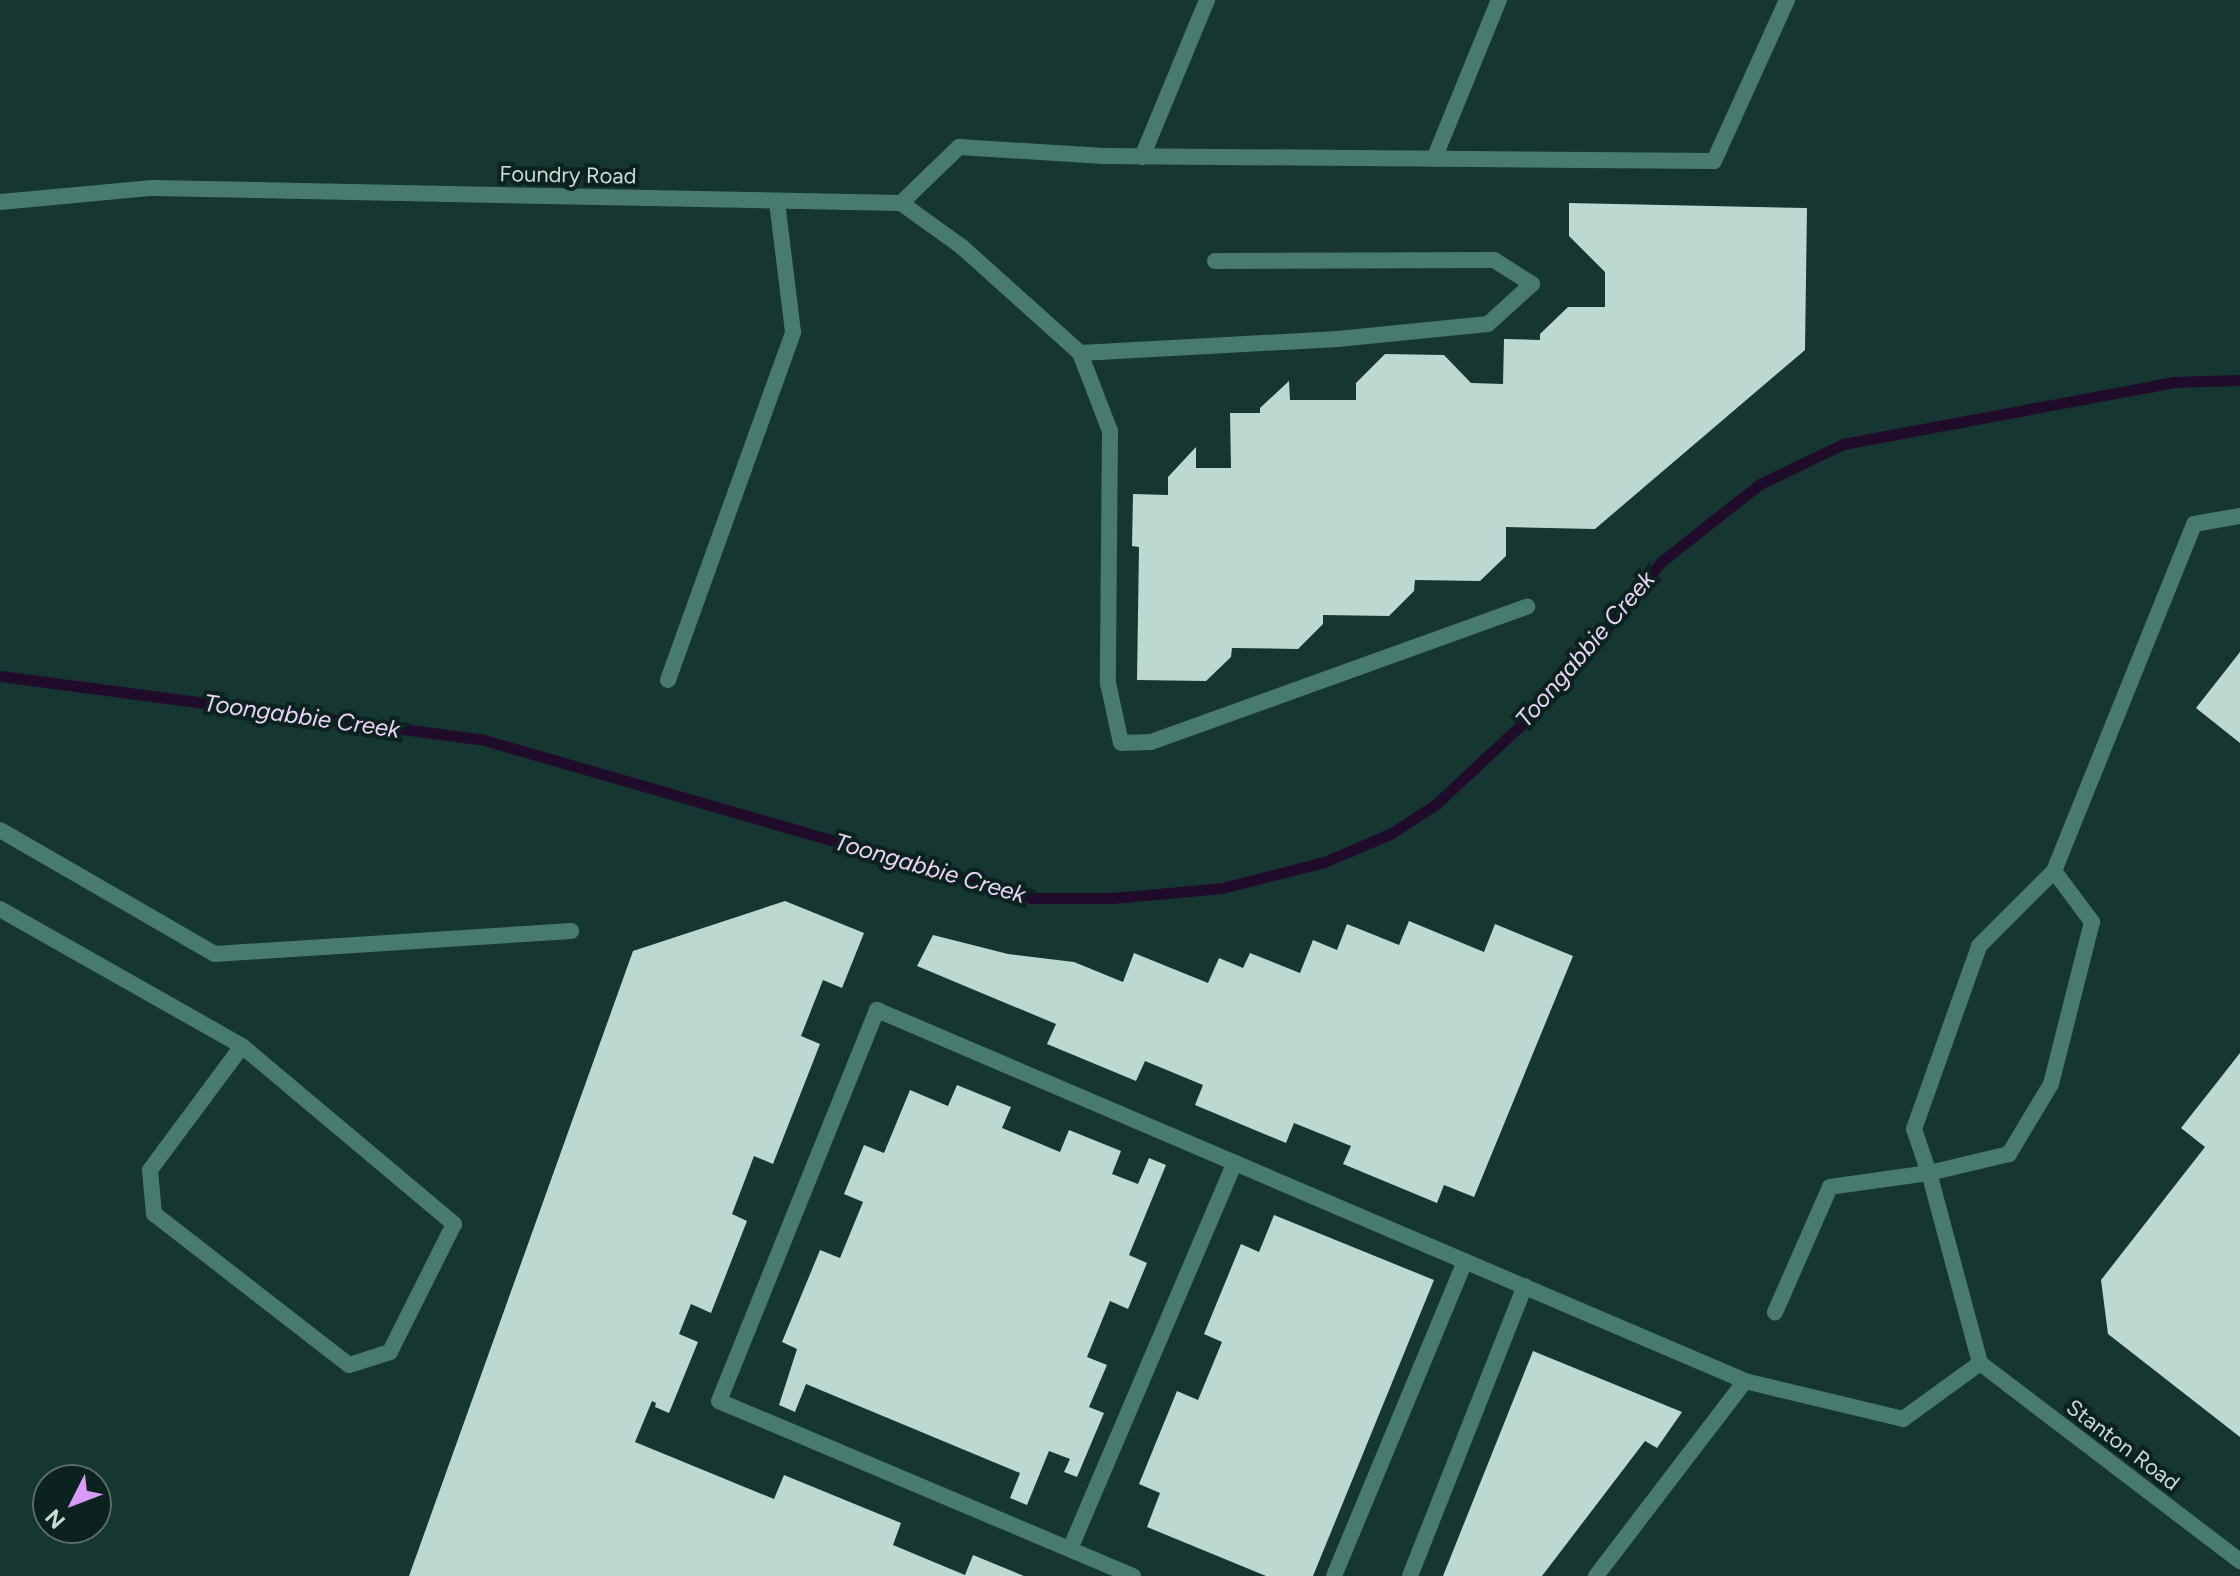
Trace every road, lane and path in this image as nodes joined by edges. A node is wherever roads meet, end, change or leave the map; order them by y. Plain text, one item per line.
1 (1207, 0) edge
2 (1499, 0) edge
3 (1787, 0) edge
4 (1142, 157) junction
5 (1434, 159) junction
6 (0, 202) edge
7 (777, 202) junction
8 (901, 203) junction
9 (1215, 261) dead end
10 (1080, 353) junction
11 (2240, 516) edge
12 (1527, 607) dead end
13 (668, 680) dead end
14 (0, 830) edge
15 (2054, 871) junction
16 (0, 909) edge
17 (571, 931) dead end
18 (242, 1046) junction
19 (1235, 1163) junction
20 (1929, 1173) junction
21 (1465, 1261) junction
22 (1525, 1286) junction
23 (1775, 1312) dead end
24 (1980, 1363) junction
25 (1745, 1381) junction
26 (1070, 1549) junction
27 (2240, 1561) edge
28 (1133, 1576) edge
29 (1334, 1576) edge
30 (1410, 1576) edge
31 (1596, 1576) edge

1 - 4 street
2 - 5 street
3 - 5 street
4 - 5 street
4 - 8 street
6 - 7 street, Foundry Road
7 - 8 street, Foundry Road
7 - 13 street
8 - 10 street
9 - 10 street
10 - 12 street
11 - 15 street
14 - 17 street
15 - 20 street
15 - 20 street
16 - 18 street
18 - 18 street
19 - 21 street
19 - 26 street
19 - 26 street
20 - 23 street
20 - 24 street
21 - 22 street
21 - 29 street
22 - 25 street
22 - 30 street
24 - 25 street
24 - 27 street, Stanton Road
25 - 31 street
26 - 28 street

